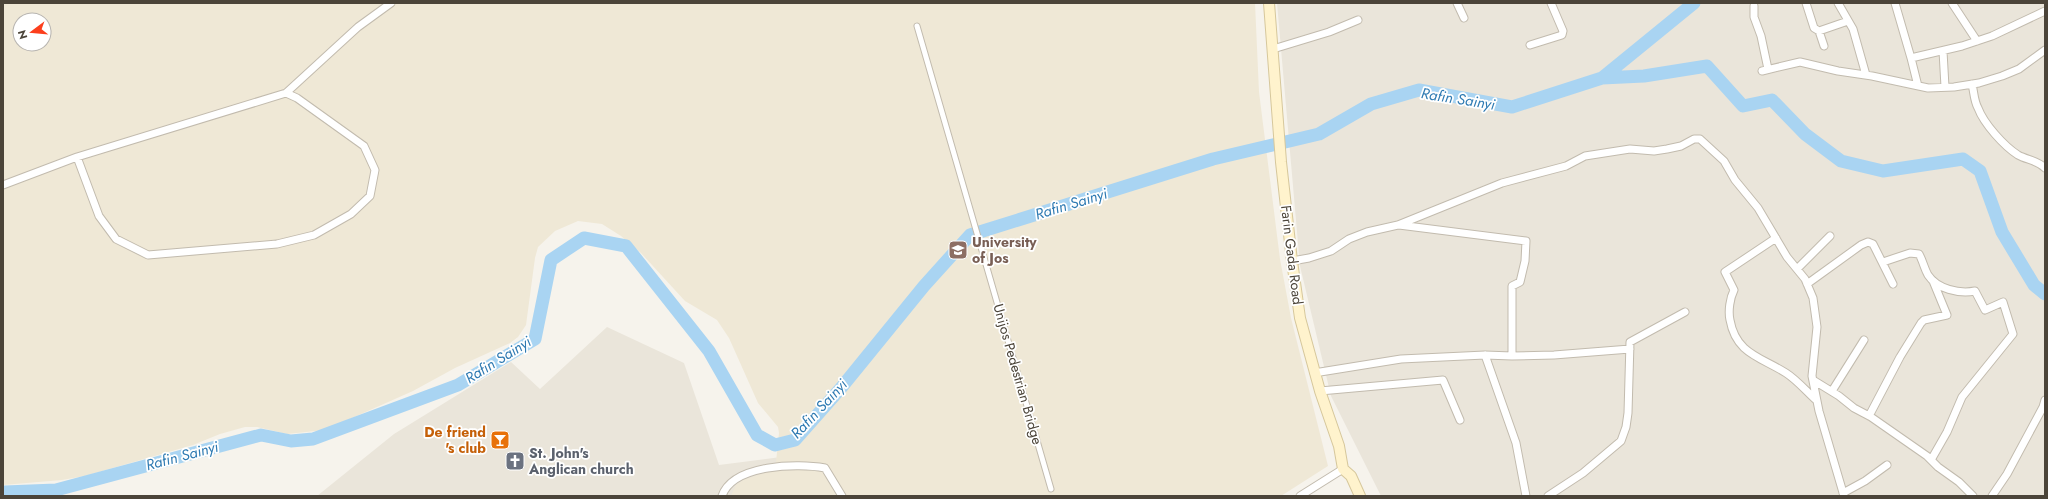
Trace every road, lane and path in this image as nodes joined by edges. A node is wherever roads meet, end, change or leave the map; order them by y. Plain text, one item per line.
1 (391, 3) edge
2 (1269, 3) edge
3 (1457, 3) edge
4 (1551, 3) edge
5 (1806, 3) edge
6 (1838, 3) edge
7 (1894, 3) edge
8 (1952, 3) edge
9 (1754, 6) dead end
10 (2045, 11) edge
11 (1464, 18) dead end
12 (1358, 20) dead end
13 (1848, 21) junction
14 (917, 26) dead end
15 (1819, 31) junction
16 (1977, 41) junction
17 (1530, 45) dead end
18 (1824, 46) dead end
19 (1273, 49) junction
20 (1943, 50) junction
21 (2045, 50) edge
22 (1910, 58) junction
23 (1866, 75) junction
24 (1972, 84) junction
25 (1918, 86) junction
26 (1945, 87) junction
27 (286, 93) junction
28 (77, 156) junction
29 (2045, 168) edge
30 (3, 185) edge
31 (1398, 225) junction
32 (1830, 236) dead end
33 (1776, 238) junction
34 (1292, 261) junction
35 (1883, 262) junction
36 (1797, 269) junction
37 (1933, 281) junction
38 (1807, 284) junction
39 (1893, 284) dead end
40 (1685, 312) dead end
41 (1864, 340) dead end
42 (1630, 349) junction
43 (1485, 355) junction
44 (1512, 356) junction
45 (1314, 374) junction
46 (1813, 380) junction
47 (1320, 391) junction
48 (1832, 391) junction
49 (1817, 400) junction
50 (2045, 400) edge
51 (1869, 416) junction
52 (1460, 420) dead end
53 (1931, 460) junction
54 (1887, 465) dead end
55 (1343, 469) junction
56 (1051, 489) dead end
57 (1843, 494) edge
58 (722, 496) edge
59 (842, 496) edge
60 (1300, 496) edge
61 (1360, 496) edge
62 (1526, 496) edge
63 (1548, 496) edge
64 (1973, 496) edge
65 (1992, 496) edge

1 - 27 street
2 - 19 main road, Farin Gada Road
3 - 11 street
4 - 17 street
5 - 15 street
6 - 13 street
7 - 22 street
8 - 16 street
9 - 23 street
10 - 16 street
12 - 19 street
13 - 15 street
13 - 23 street
14 - 56 street, Unijos Pedestrian Bridge
15 - 18 street
16 - 20 street
19 - 34 main road, Farin Gada Road
20 - 22 street
20 - 26 street
21 - 24 street
22 - 25 street
23 - 25 street
24 - 26 street
24 - 29 street
25 - 26 street
27 - 28 street
27 - 28 street
28 - 30 street
31 - 33 street
31 - 34 street
31 - 44 street
32 - 36 street
33 - 36 street
33 - 49 street
34 - 45 main road, Farin Gada Road
35 - 37 street
35 - 38 street
35 - 39 street
36 - 38 street
37 - 51 street
37 - 53 street
38 - 46 street
40 - 42 street
41 - 48 street
42 - 44 street
42 - 63 street
43 - 44 street
43 - 45 street
43 - 62 street
45 - 47 main road, Farin Gada Road
46 - 48 street
46 - 49 street
47 - 52 street
47 - 55 main road, Farin Gada Road
48 - 51 street
49 - 57 street
50 - 65 street
51 - 53 street
53 - 64 street
54 - 57 street
55 - 60 street
55 - 61 main road, Farin Gada Road
58 - 59 street

